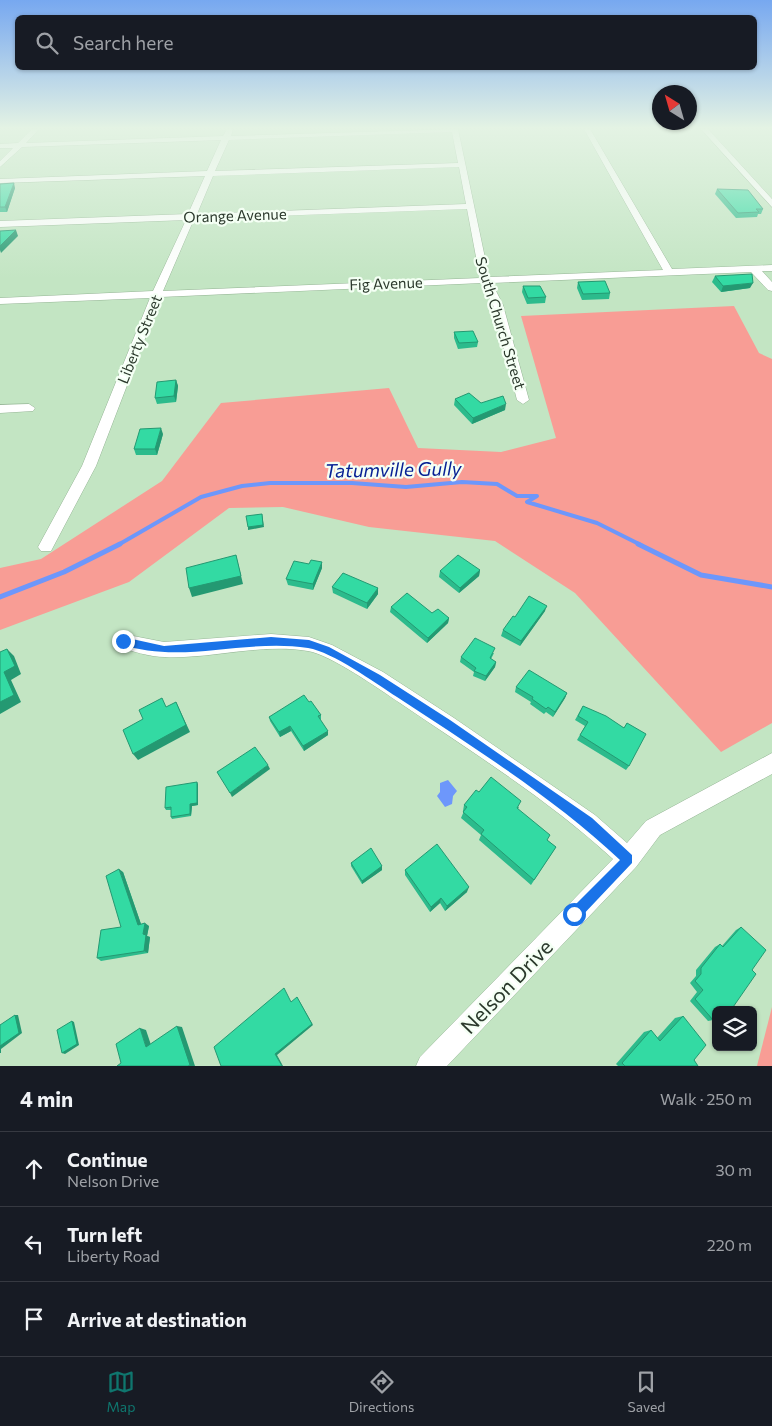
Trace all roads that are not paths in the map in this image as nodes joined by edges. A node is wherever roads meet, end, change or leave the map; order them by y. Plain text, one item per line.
1 (68, 179) edge
2 (208, 179) edge
3 (465, 179) edge
4 (616, 179) edge
5 (749, 179) edge
6 (0, 181) edge
7 (772, 204) edge
8 (470, 206) junction
9 (190, 217) junction
10 (0, 224) edge
11 (772, 268) edge
12 (754, 269) junction
13 (669, 272) junction
14 (485, 280) junction
15 (772, 288) edge
16 (157, 294) junction
17 (0, 301) edge
18 (523, 400) dead end
19 (29, 408) dead end
20 (0, 409) edge
21 (46, 547) dead end
22 (123, 641) dead end
23 (772, 763) edge
24 (628, 859) junction
25 (429, 1066) edge

1 - 6 street
2 - 9 street, Liberty Street
3 - 8 street, South Church Street
4 - 13 street
5 - 7 street
8 - 9 street, Orange Avenue
8 - 14 street, South Church Street
9 - 10 street, Orange Avenue
9 - 16 street, Liberty Street
11 - 12 street, Fig Avenue
12 - 13 street, Fig Avenue
12 - 15 street
13 - 14 street, Fig Avenue
14 - 16 street, Fig Avenue
14 - 18 street, South Church Street
16 - 17 street, Fig Avenue
16 - 21 street, Liberty Street
19 - 20 street
22 - 24 street
23 - 24 street, Nelson Drive
24 - 25 street, Nelson Drive

